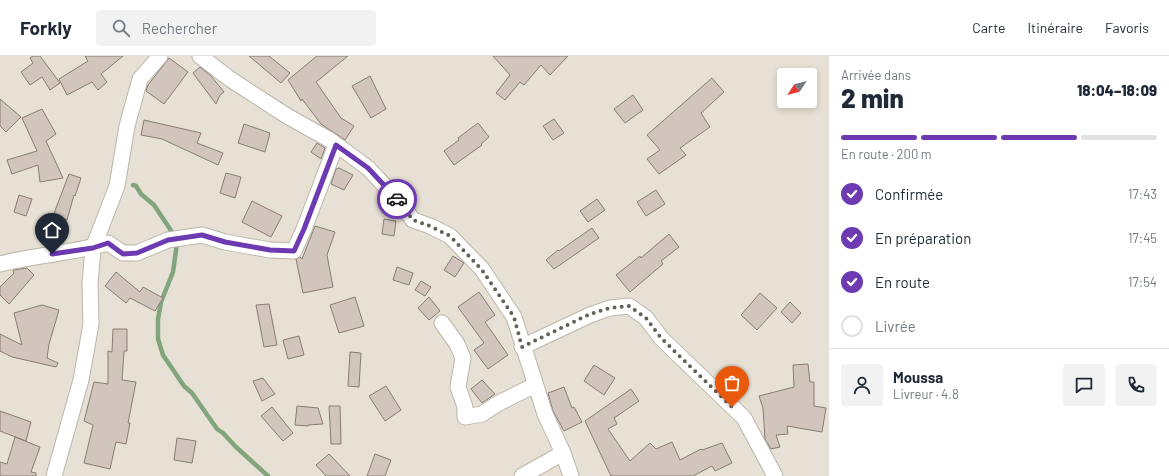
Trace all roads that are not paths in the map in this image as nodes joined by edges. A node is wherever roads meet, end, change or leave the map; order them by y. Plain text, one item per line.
1 (160, 56) edge
2 (200, 56) edge
3 (336, 145) junction
4 (93, 248) junction
5 (0, 264) edge
6 (442, 323) dead end
7 (522, 347) junction
8 (535, 385) junction
9 (563, 453) junction
10 (54, 476) edge
11 (522, 476) edge
12 (571, 476) edge
13 (775, 476) edge

1 - 4 street
2 - 3 street
3 - 4 street
3 - 7 street
4 - 5 street
4 - 10 street
6 - 8 street
7 - 8 street
7 - 13 street
8 - 9 street
9 - 11 street
9 - 12 street

